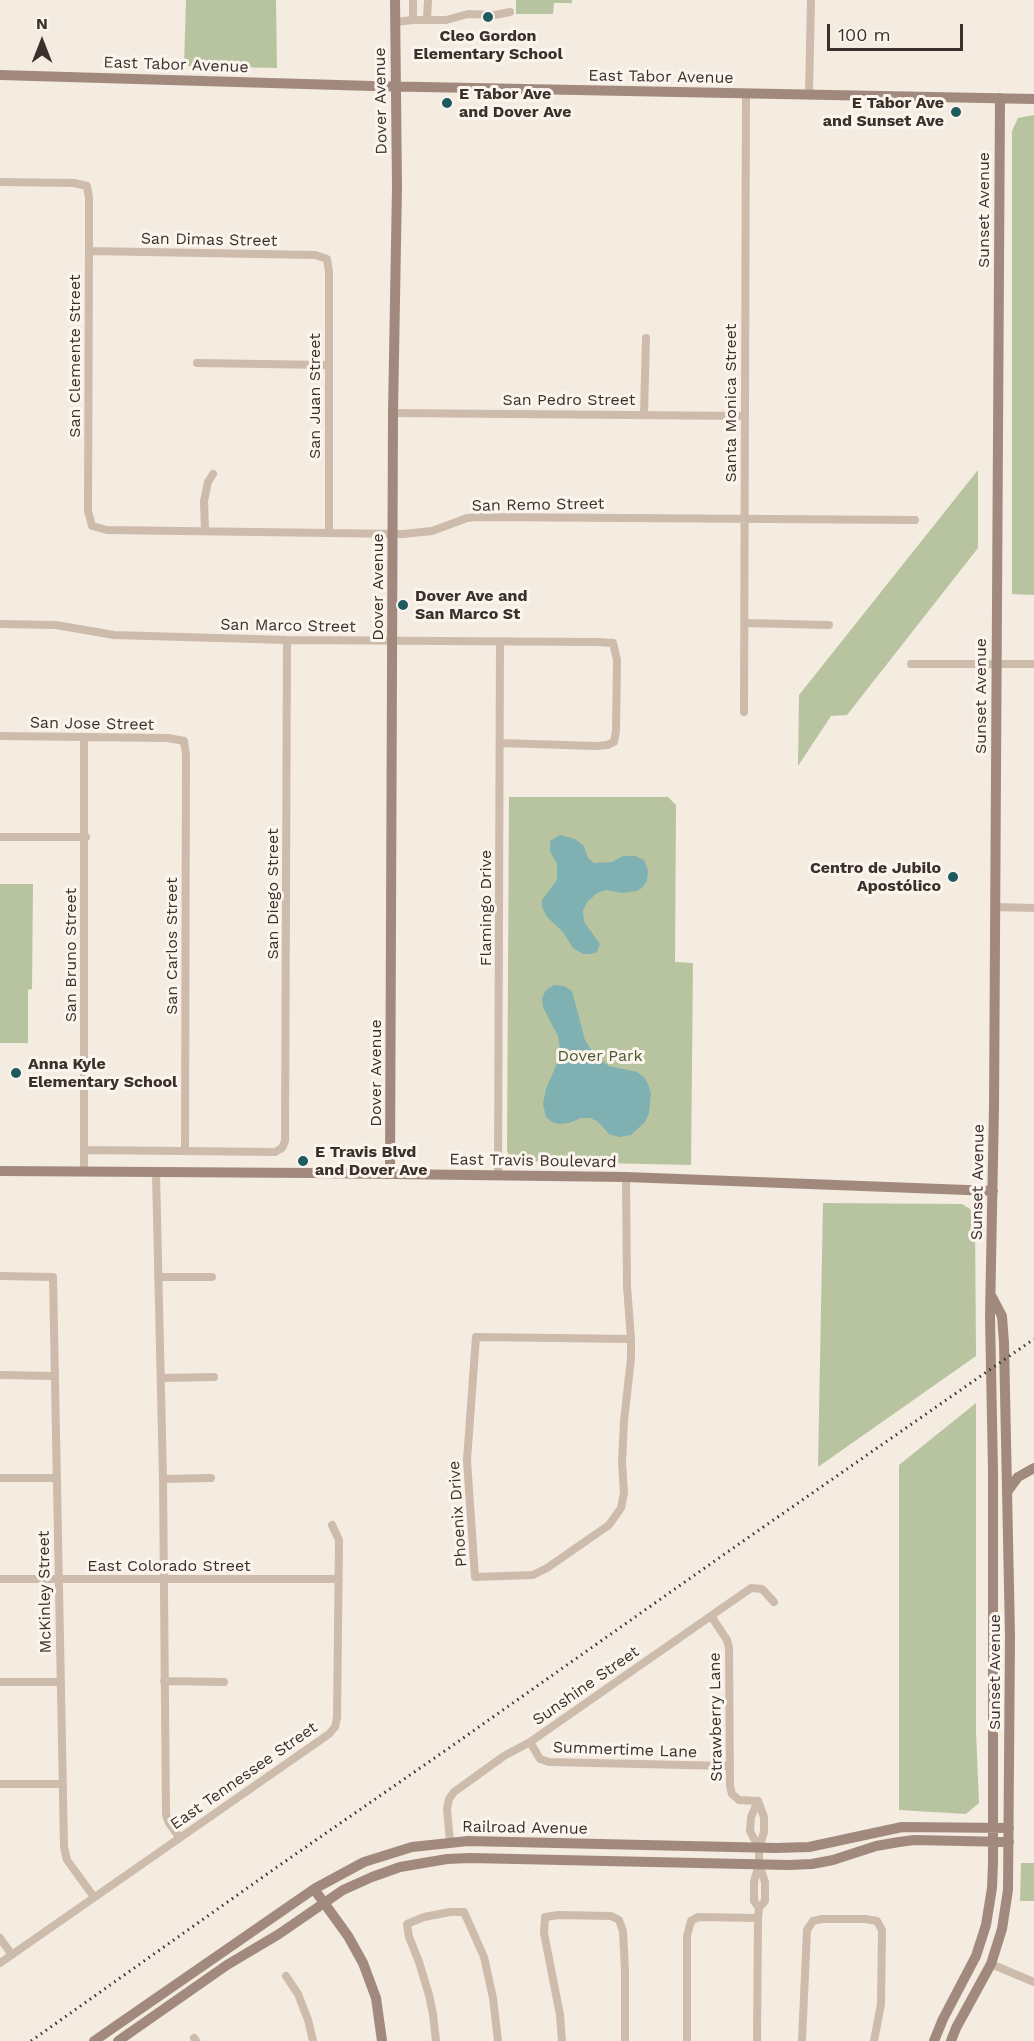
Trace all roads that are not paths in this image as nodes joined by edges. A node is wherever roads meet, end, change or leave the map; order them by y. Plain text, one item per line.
1 (395, 0) edge
2 (414, 0) edge
3 (428, 0) edge
4 (811, 0) edge
5 (510, 12) dead end
6 (413, 20) junction
7 (427, 20) junction
8 (395, 22) junction
9 (0, 75) edge
10 (395, 86) junction
11 (746, 93) junction
12 (809, 94) junction
13 (1000, 98) junction
14 (1034, 99) edge
15 (0, 182) edge
16 (89, 251) junction
17 (327, 259) joint
18 (646, 338) dead end
19 (197, 363) dead end
20 (328, 365) junction
21 (393, 413) junction
22 (644, 414) junction
23 (744, 416) junction
24 (213, 474) dead end
25 (743, 518) junction
26 (915, 520) dead end
27 (92, 526) joint
28 (204, 530) junction
29 (329, 532) junction
30 (393, 533) junction
31 (0, 624) edge
32 (745, 624) junction
33 (829, 625) dead end
34 (287, 640) junction
35 (393, 640) junction
36 (500, 642) junction
37 (911, 664) dead end
38 (996, 664) junction
39 (1034, 664) edge
40 (744, 712) dead end
41 (0, 736) edge
42 (84, 737) junction
43 (184, 741) joint
44 (501, 743) junction
45 (0, 837) edge
46 (86, 837) junction
47 (995, 907) junction
48 (1034, 908) edge
49 (84, 1150) junction
50 (185, 1151) junction
51 (0, 1172) edge
52 (84, 1172) junction
53 (156, 1173) junction
54 (390, 1174) junction
55 (498, 1175) junction
56 (626, 1177) junction
57 (993, 1191) junction
58 (0, 1276) edge
59 (158, 1277) junction
60 (212, 1277) dead end
61 (991, 1295) junction
62 (631, 1339) junction
63 (0, 1375) edge
64 (54, 1376) junction
65 (214, 1377) dead end
66 (160, 1378) junction
67 (1031, 1470) edge
68 (993, 1472) junction
69 (1005, 1472) junction
70 (0, 1478) edge
71 (57, 1478) junction
72 (211, 1478) dead end
73 (163, 1479) junction
74 (1007, 1492) junction
75 (332, 1525) dead end
76 (0, 1579) edge
77 (163, 1579) junction
78 (339, 1579) junction
79 (58, 1580) junction
80 (774, 1602) dead end
81 (711, 1616) junction
82 (164, 1681) junction
83 (0, 1682) edge
84 (60, 1682) junction
85 (224, 1682) dead end
86 (530, 1742) junction
87 (729, 1766) junction
88 (0, 1784) edge
89 (63, 1784) junction
90 (758, 1801) junction
91 (993, 1828) junction
92 (1009, 1828) junction
93 (179, 1837) junction
94 (450, 1842) junction
95 (993, 1842) junction
96 (1009, 1842) junction
97 (759, 1848) junction
98 (759, 1864) junction
99 (314, 1888) junction
100 (94, 1898) junction
101 (324, 1903) junction
102 (758, 1918) junction
103 (0, 1938) edge
104 (12, 1955) junction
105 (0, 1963) edge
106 (991, 1964) junction
107 (286, 1976) dead end
108 (1034, 1982) edge
109 (94, 2041) edge
110 (118, 2041) edge
111 (313, 2041) edge
112 (382, 2041) edge
113 (436, 2041) edge
114 (498, 2041) edge
115 (562, 2041) edge
116 (625, 2041) edge
117 (687, 2041) edge
118 (757, 2041) edge
119 (802, 2041) edge
120 (874, 2041) edge
121 (934, 2041) edge
122 (951, 2041) edge

1 - 8 main road, Dover Avenue
2 - 6 street
3 - 7 street
4 - 12 street
5 - 7 street
6 - 7 street
6 - 8 street
8 - 10 main road, Dover Avenue
9 - 10 main road, East Tabor Avenue
10 - 11 main road, East Tabor Avenue
10 - 21 main road, Dover Avenue
11 - 12 main road, East Tabor Avenue
11 - 23 street, Santa Monica Street
12 - 13 main road, East Tabor Avenue
13 - 14 main road, East Tabor Avenue
13 - 38 main road, Sunset Avenue
15 - 16 street, San Clemente Street
16 - 17 street, San Dimas Street
16 - 27 street, San Clemente Street
17 - 20 street, San Juan Street
18 - 22 street
19 - 20 street
20 - 29 street, San Juan Street
21 - 22 street, San Pedro Street
21 - 30 main road, Dover Avenue
22 - 23 street, San Pedro Street
23 - 25 street, Santa Monica Street
24 - 28 street
25 - 26 street, San Remo Street
25 - 30 street, San Remo Street
25 - 32 street, Santa Monica Street
27 - 28 street, San Remo Street
28 - 29 street, San Remo Street
29 - 30 street, San Remo Street
30 - 35 main road, Dover Avenue
31 - 34 street, San Marco Street
32 - 33 street
32 - 40 street, Santa Monica Street
34 - 35 street, San Marco Street
34 - 50 street, San Diego Street
35 - 36 street, San Marco Street
35 - 54 main road, Dover Avenue
36 - 44 street, Flamingo Drive
36 - 44 street, San Marco Street
37 - 38 street
38 - 39 street
38 - 47 main road, Sunset Avenue
41 - 42 street, San Jose Street
42 - 43 street, San Jose Street
42 - 46 street, San Bruno Street
43 - 50 street, San Carlos Street
44 - 55 street, Flamingo Drive
45 - 46 street
46 - 49 street, San Bruno Street
47 - 48 street
47 - 57 main road, Sunset Avenue
49 - 50 street
49 - 52 street, San Bruno Street
51 - 52 main road, East Travis Boulevard
52 - 53 main road, East Travis Boulevard
53 - 54 main road, East Travis Boulevard
53 - 59 street
54 - 55 main road, East Travis Boulevard
55 - 56 main road, East Travis Boulevard
56 - 57 main road, East Travis Boulevard
56 - 62 street, Phoenix Drive
57 - 61 main road, Sunset Avenue
58 - 64 street, McKinley Street
59 - 60 street
59 - 66 street
61 - 68 main road, Sunset Avenue
61 - 69 main road, Sunset Avenue
62 - 62 street, Phoenix Drive
63 - 64 street
64 - 71 street, McKinley Street
65 - 66 street
66 - 73 street
67 - 69 main road
67 - 74 main road
68 - 69 main road
68 - 91 main road, Sunset Avenue
69 - 74 main road, Sunset Avenue
70 - 71 street
71 - 79 street, McKinley Street
72 - 73 street
73 - 77 street
74 - 92 main road, Sunset Avenue
75 - 78 street, East Tennessee Street
76 - 79 street, East Colorado Street
77 - 78 street, East Colorado Street
77 - 79 street, East Colorado Street
77 - 82 street
78 - 93 street, East Tennessee Street
79 - 84 street, McKinley Street
80 - 81 street, Sunshine Street
81 - 86 street, Sunshine Street
81 - 87 street, Strawberry Lane
82 - 85 street
82 - 93 street
83 - 84 street
84 - 89 street, McKinley Street
86 - 87 street, Summertime Lane
86 - 94 street, Sunshine Street
87 - 90 street, Strawberry Lane
88 - 89 street
89 - 100 street, McKinley Street
90 - 97 street
90 - 97 street
91 - 92 main road, Railroad Avenue
91 - 95 main road, Sunset Avenue
91 - 97 main road, Railroad Avenue
92 - 96 main road, Sunset Avenue
93 - 100 street, East Tennessee Street
94 - 97 main road, Railroad Avenue
94 - 99 main road, Railroad Avenue
95 - 96 main road, Railroad Avenue
95 - 98 main road, Railroad Avenue
95 - 121 main road, Sunset Avenue
96 - 106 main road, Sunset Avenue
97 - 98 street
98 - 101 main road, Railroad Avenue
98 - 102 street
99 - 101 main road
99 - 109 main road, Railroad Avenue
100 - 104 street, East Tennessee Street
101 - 110 main road, Railroad Avenue
101 - 112 main road
102 - 117 street
102 - 118 street
103 - 104 street
104 - 105 street, East Tennessee Street
106 - 108 street
106 - 122 main road, Sunset Avenue
107 - 111 street
113 - 114 street
115 - 116 street
119 - 120 street

